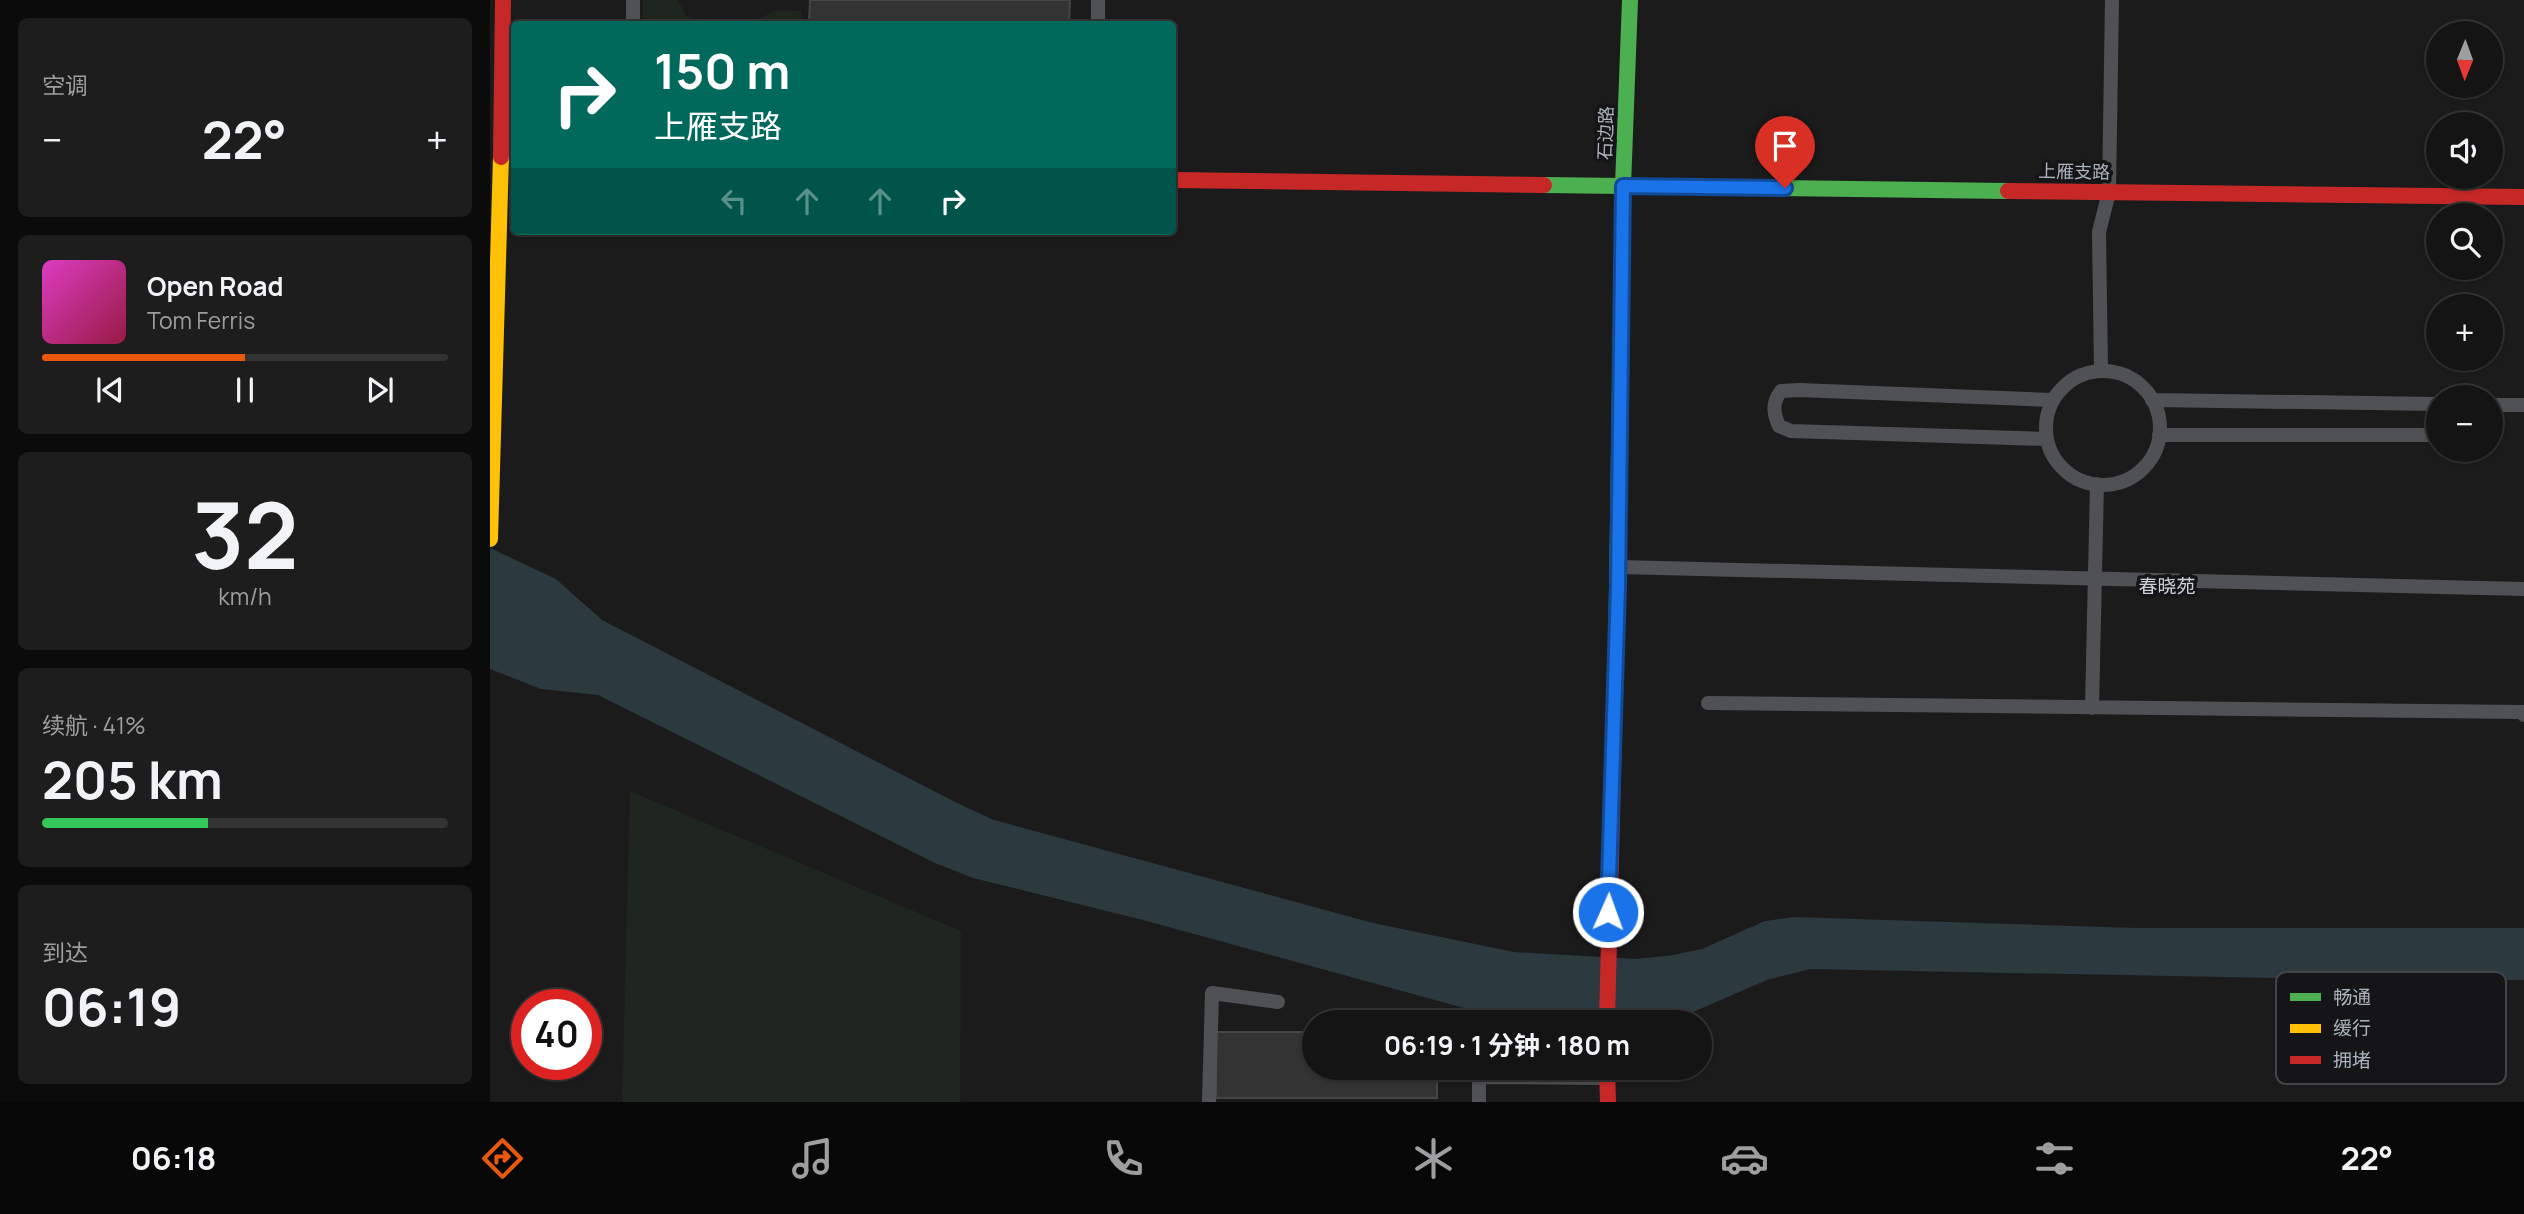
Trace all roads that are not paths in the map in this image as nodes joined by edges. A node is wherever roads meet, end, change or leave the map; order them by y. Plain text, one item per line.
1 (502, 0) edge
2 (633, 0) edge
3 (1098, 0) edge
4 (1630, 0) edge
5 (2112, 0) edge
6 (633, 21) edge
7 (1098, 21) edge
8 (508, 173) edge
9 (1176, 180) edge
10 (1623, 186) junction
11 (2109, 191) junction
12 (2524, 197) edge
13 (2101, 370) junction
14 (2052, 400) junction
15 (2152, 400) junction
16 (2426, 404) edge
17 (2503, 405) edge
18 (2524, 405) edge
19 (2159, 435) junction
20 (2426, 435) edge
21 (2046, 439) junction
22 (2097, 484) junction
23 (490, 539) edge
24 (1618, 567) junction
25 (2094, 577) junction
26 (2524, 589) edge
27 (1709, 704) dead end
28 (2092, 708) junction
29 (2524, 715) edge
30 (1278, 1002) dead end
31 (1607, 1010) edge
32 (1479, 1080) edge
33 (1607, 1080) edge
34 (1209, 1102) edge
35 (1479, 1102) edge
36 (1608, 1102) edge

1 - 8 street
2 - 6 lane
3 - 7 lane
4 - 10 street, 石边路
5 - 11 lane
8 - 23 street
9 - 10 street, 上雁支路
10 - 11 street, 上雁支路
10 - 24 street, 石边路
11 - 12 street, 上雁支路
11 - 13 lane
13 - 14 lane
13 - 15 lane
14 - 21 lane
14 - 21 lane
15 - 16 lane
15 - 19 lane
17 - 18 lane
19 - 20 lane
19 - 22 lane
21 - 22 lane
22 - 25 lane
24 - 25 lane
24 - 31 street, 石边路
25 - 26 lane
25 - 28 lane
27 - 28 lane
28 - 29 lane
30 - 34 lane
32 - 35 lane
33 - 36 street

